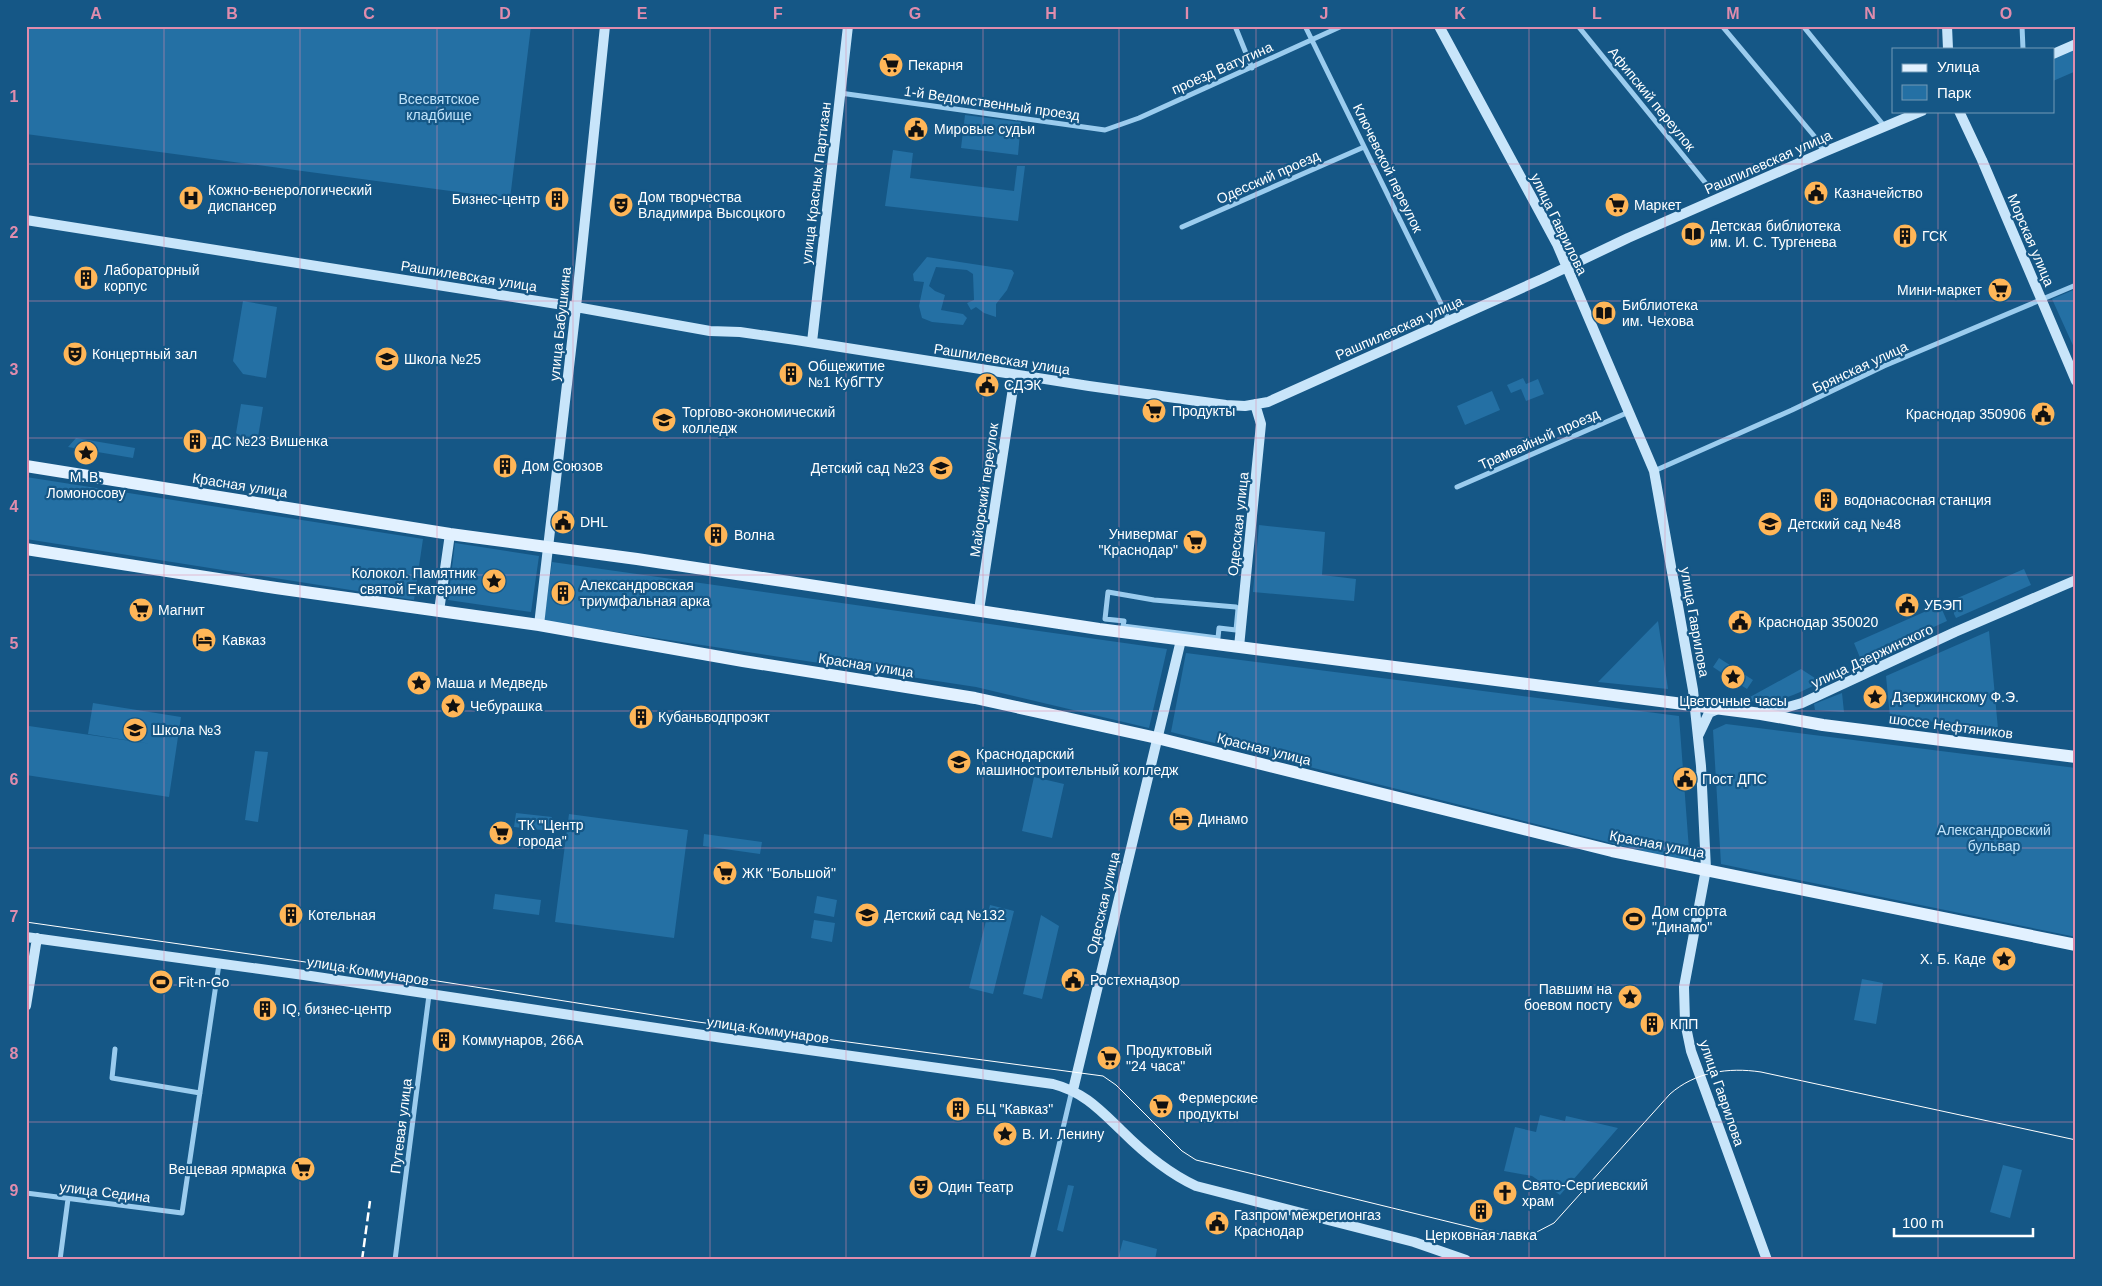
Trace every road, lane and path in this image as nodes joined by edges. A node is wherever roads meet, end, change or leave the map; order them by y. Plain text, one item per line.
1 (606, 26) edge
2 (848, 26) edge
3 (1235, 26) edge
4 (1305, 26) edge
5 (1342, 26) edge
6 (1439, 26) edge
7 (1578, 26) edge
8 (1722, 26) edge
9 (1816, 26) edge
10 (1946, 26) edge
11 (2022, 26) edge
12 (1804, 27) edge
13 (1312, 39) junction
14 (2076, 44) edge
15 (1948, 48) edge
16 (2023, 48) edge
17 (2054, 54) edge
18 (1252, 68) junction
19 (840, 94) junction
20 (1920, 112) edge
21 (1959, 112) edge
22 (1139, 118) joint
23 (1885, 127) junction
24 (1364, 147) junction
25 (1824, 152) junction
26 (1708, 186) dead end
27 (26, 220) edge
28 (1182, 227) dead end
29 (1567, 267) junction
30 (2076, 285) edge
31 (2041, 299) junction
32 (576, 307) junction
33 (1449, 320) junction
34 (812, 342) junction
35 (1014, 374) junction
36 (2076, 381) edge
37 (1255, 404) junction
38 (1629, 411) junction
39 (26, 466) edge
40 (1654, 471) junction
41 (1457, 487) dead end
42 (450, 534) junction
43 (547, 547) junction
44 (26, 549) edge
45 (2076, 580) edge
46 (1236, 607) joint
47 (979, 610) junction
48 (439, 611) junction
49 (539, 625) junction
50 (1181, 640) junction
51 (1239, 647) junction
52 (1696, 706) junction
53 (1718, 709) junction
54 (1761, 714) junction
55 (1823, 724) joint
56 (1698, 735) junction
57 (1157, 738) junction
58 (2076, 757) edge
59 (1706, 869) junction
60 (31, 937) edge
61 (2076, 945) edge
62 (220, 963) junction
63 (429, 995) junction
64 (26, 1006) edge
65 (116, 1049) dead end
66 (1072, 1090) junction
67 (200, 1093) junction
68 (26, 1193) edge
69 (68, 1199) junction
70 (1766, 1259) edge
71 (60, 1260) edge
72 (395, 1260) edge
73 (1032, 1260) edge
74 (1466, 1260) edge

1 - 32 street, улица Бабушкина
2 - 19 street, улица Красных Партизан
3 - 18 street
4 - 13 street, Ключевской переулок
5 - 13 street, проезд Ватутина
6 - 29 street, улица Гаврилова
7 - 26 street, Афипский переулок
8 - 25 street
9 - 12 street
10 - 15 street
11 - 16 street
12 - 23 street
13 - 18 street, проезд Ватутина
13 - 24 street, Ключевской переулок
14 - 17 street
18 - 22 street, проезд Ватутина
19 - 22 street, 1-й Ведомственный проезд
19 - 34 street, улица Красных Партизан
20 - 23 street, Рашпилевская улица
21 - 31 street, Морская улица
23 - 25 street, Рашпилевская улица
24 - 28 street, Одесский проезд
24 - 33 street, Ключевской переулок
25 - 29 street, Рашпилевская улица
27 - 32 street, Рашпилевская улица
29 - 33 street, Рашпилевская улица
29 - 38 street, улица Гаврилова
30 - 31 street, Брянская улица
31 - 36 street, Морская улица
31 - 40 street, Брянская улица
32 - 34 street, Рашпилевская улица
32 - 43 street, улица Бабушкина
33 - 37 street, Рашпилевская улица
34 - 35 street, Рашпилевская улица
35 - 37 street, Рашпилевская улица
35 - 47 street, Майорский переулок
37 - 51 street, Одесская улица
38 - 40 street, улица Гаврилова
38 - 41 street, Трамвайный проезд
39 - 42 main road, Красная улица
40 - 52 street, улица Гаврилова
42 - 43 main road, Красная улица
42 - 48 street
43 - 47 main road, Красная улица
43 - 49 street, улица Бабушкина
44 - 48 main road, Красная улица
45 - 54 street, улица Дзержинского
46 - 46 street
47 - 50 main road, Красная улица
48 - 49 main road, Красная улица
49 - 57 main road, Красная улица
50 - 51 main road, Красная улица
50 - 57 street, Одесская улица
51 - 52 main road, Красная улица
52 - 53 main road, Красная улица
52 - 56 street, улица Гаврилова
53 - 54 main road, Красная улица
53 - 56 street
54 - 55 main road, Красная улица
55 - 58 main road, шоссе Нефтяников
56 - 59 street, улица Гаврилова
57 - 59 main road, Красная улица
57 - 66 street, Одесская улица
59 - 61 main road, Красная улица
59 - 70 street, улица Гаврилова
60 - 62 street, улица Коммунаров
60 - 64 street
62 - 63 street, улица Коммунаров
62 - 67 street
63 - 66 street, улица Коммунаров
63 - 72 street, Путевая улица
65 - 67 street
66 - 73 street, Одесская улица
66 - 74 street, улица Коммунаров
67 - 69 street, улица Седина
68 - 69 street, улица Седина
69 - 71 street

